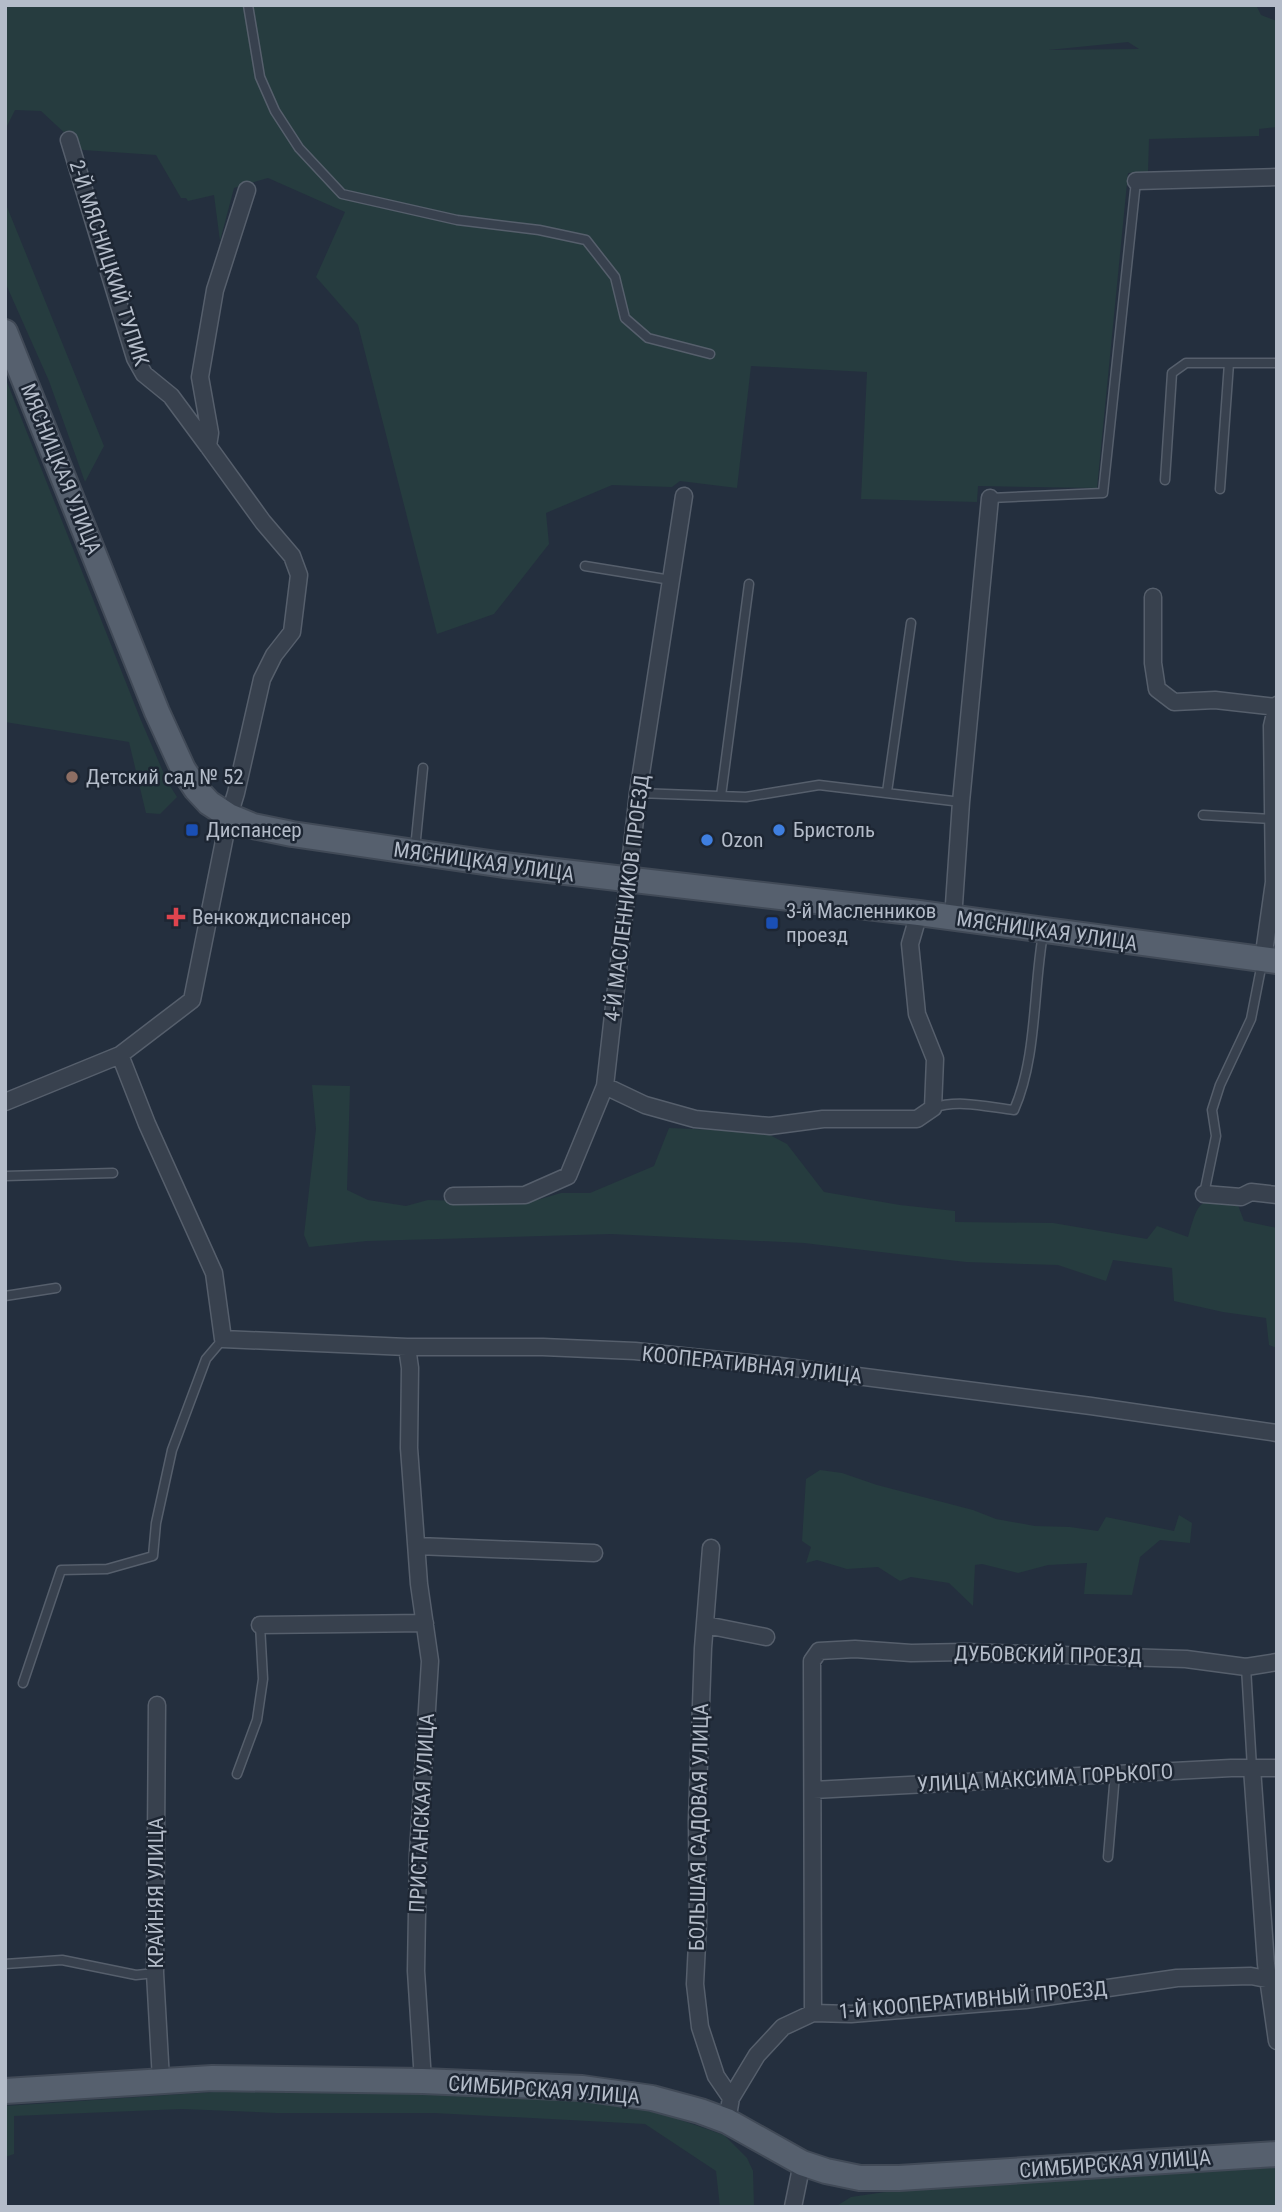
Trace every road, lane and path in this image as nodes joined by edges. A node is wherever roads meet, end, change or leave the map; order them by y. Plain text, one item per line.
1 (248, 5) edge
2 (69, 141) dead end
3 (1277, 177) edge
4 (1136, 181) joint
5 (247, 190) dead end
6 (5, 332) edge
7 (710, 354) dead end
8 (1229, 363) junction
9 (1277, 363) edge
10 (208, 446) junction
11 (1165, 480) dead end
12 (1220, 489) dead end
13 (684, 496) dead end
14 (990, 498) joint
15 (585, 566) dead end
16 (671, 580) junction
17 (749, 584) dead end
18 (1153, 597) dead end
19 (911, 623) dead end
20 (1277, 706) edge
21 (423, 768) dead end
22 (887, 792) junction
23 (638, 793) junction
24 (721, 796) junction
25 (961, 802) junction
26 (1203, 815) dead end
27 (229, 816) junction
28 (1272, 819) junction
29 (415, 852) junction
30 (1275, 866) edge
31 (627, 881) junction
32 (919, 913) junction
33 (953, 919) junction
34 (1044, 931) junction
35 (1270, 960) edge
36 (120, 1055) junction
37 (605, 1086) junction
38 (5, 1102) edge
39 (933, 1108) junction
40 (113, 1173) dead end
41 (5, 1177) edge
42 (1204, 1194) joint
43 (1277, 1195) edge
44 (453, 1196) dead end
45 (56, 1288) dead end
46 (5, 1296) edge
47 (223, 1339) junction
48 (407, 1347) junction
49 (1277, 1433) edge
50 (417, 1546) junction
51 (710, 1548) dead end
52 (594, 1553) dead end
53 (425, 1623) junction
54 (260, 1625) joint
55 (706, 1625) junction
56 (766, 1637) dead end
57 (1277, 1662) edge
58 (1246, 1667) junction
59 (23, 1683) dead end
60 (157, 1705) dead end
61 (1252, 1768) junction
62 (1277, 1768) edge
63 (237, 1774) dead end
64 (1115, 1774) junction
65 (813, 1790) junction
66 (1108, 1857) dead end
67 (5, 1964) edge
68 (155, 1973) junction
69 (1273, 1980) edge
70 (813, 2012) junction
71 (1277, 2041) edge
72 (161, 2080) junction
73 (423, 2081) junction
74 (5, 2091) edge
75 (729, 2109) junction
76 (1277, 2154) edge
77 (802, 2163) junction
78 (793, 2207) edge

1 - 7 lane
2 - 10 street, 2-Й МЯСНИЦКИЙ ТУПИК
3 - 4 street
4 - 14 lane
5 - 10 street
6 - 27 main road, МЯСНИЦКАЯ УЛИЦА
8 - 9 lane
8 - 11 lane
8 - 12 lane
10 - 27 street, 2-Й МЯСНИЦКИЙ ТУПИК
13 - 16 street, 4-Й МАСЛЕННИКОВ ПРОЕЗД
14 - 25 street
15 - 16 lane
16 - 23 street, 4-Й МАСЛЕННИКОВ ПРОЕЗД
17 - 24 lane
18 - 20 street
19 - 22 lane
20 - 28 street
21 - 29 lane
22 - 24 lane
22 - 25 lane
23 - 24 lane
23 - 31 street, 4-Й МАСЛЕННИКОВ ПРОЕЗД
25 - 33 street
26 - 28 lane
27 - 29 main road, МЯСНИЦКАЯ УЛИЦА
27 - 36 street, 2-Й МЯСНИЦКИЙ ТУПИК
28 - 30 street
29 - 31 main road, МЯСНИЦКАЯ УЛИЦА
30 - 35 street
31 - 32 main road, МЯСНИЦКАЯ УЛИЦА
31 - 37 street, 4-Й МАСЛЕННИКОВ ПРОЕЗД
32 - 33 main road, МЯСНИЦКАЯ УЛИЦА
32 - 39 street
33 - 34 main road, МЯСНИЦКАЯ УЛИЦА
34 - 35 main road, МЯСНИЦКАЯ УЛИЦА
34 - 39 lane
35 - 42 lane
36 - 38 street, 2-Й МЯСНИЦКИЙ ТУПИК
36 - 47 street
37 - 39 street
37 - 44 street, 4-Й МАСЛЕННИКОВ ПРОЕЗД
40 - 41 lane
42 - 43 street
45 - 46 lane
47 - 48 street, КООПЕРАТИВНАЯ УЛИЦА
47 - 59 lane
48 - 49 street, КООПЕРАТИВНАЯ УЛИЦА
48 - 50 street, ПРИСТАНСКАЯ УЛИЦА
50 - 52 street
50 - 53 street, ПРИСТАНСКАЯ УЛИЦА
51 - 55 street, БОЛЬШАЯ САДОВАЯ УЛИЦА
53 - 54 street
53 - 73 street, ПРИСТАНСКАЯ УЛИЦА
54 - 63 lane
55 - 56 street
55 - 75 street, БОЛЬШАЯ САДОВАЯ УЛИЦА
57 - 58 street, ДУБОВСКИЙ ПРОЕЗД
58 - 61 lane
58 - 65 street, ДУБОВСКИЙ ПРОЕЗД
60 - 68 street, КРАЙНЯЯ УЛИЦА
61 - 62 street, УЛИЦА МАКСИМА ГОРЬКОГО
61 - 64 street, УЛИЦА МАКСИМА ГОРЬКОГО
61 - 69 street
64 - 65 street, УЛИЦА МАКСИМА ГОРЬКОГО
64 - 66 lane
65 - 70 street
67 - 68 lane
68 - 72 street, КРАЙНЯЯ УЛИЦА
69 - 70 street, 1-Й КООПЕРАТИВНЫЙ ПРОЕЗД
69 - 71 street
70 - 75 street, 1-Й КООПЕРАТИВНЫЙ ПРОЕЗД
72 - 73 main road, СИМБИРСКАЯ УЛИЦА
72 - 74 main road, СИМБИРСКАЯ УЛИЦА
73 - 75 main road, СИМБИРСКАЯ УЛИЦА
75 - 77 main road, СИМБИРСКАЯ УЛИЦА
76 - 77 main road, СИМБИРСКАЯ УЛИЦА
77 - 78 street

